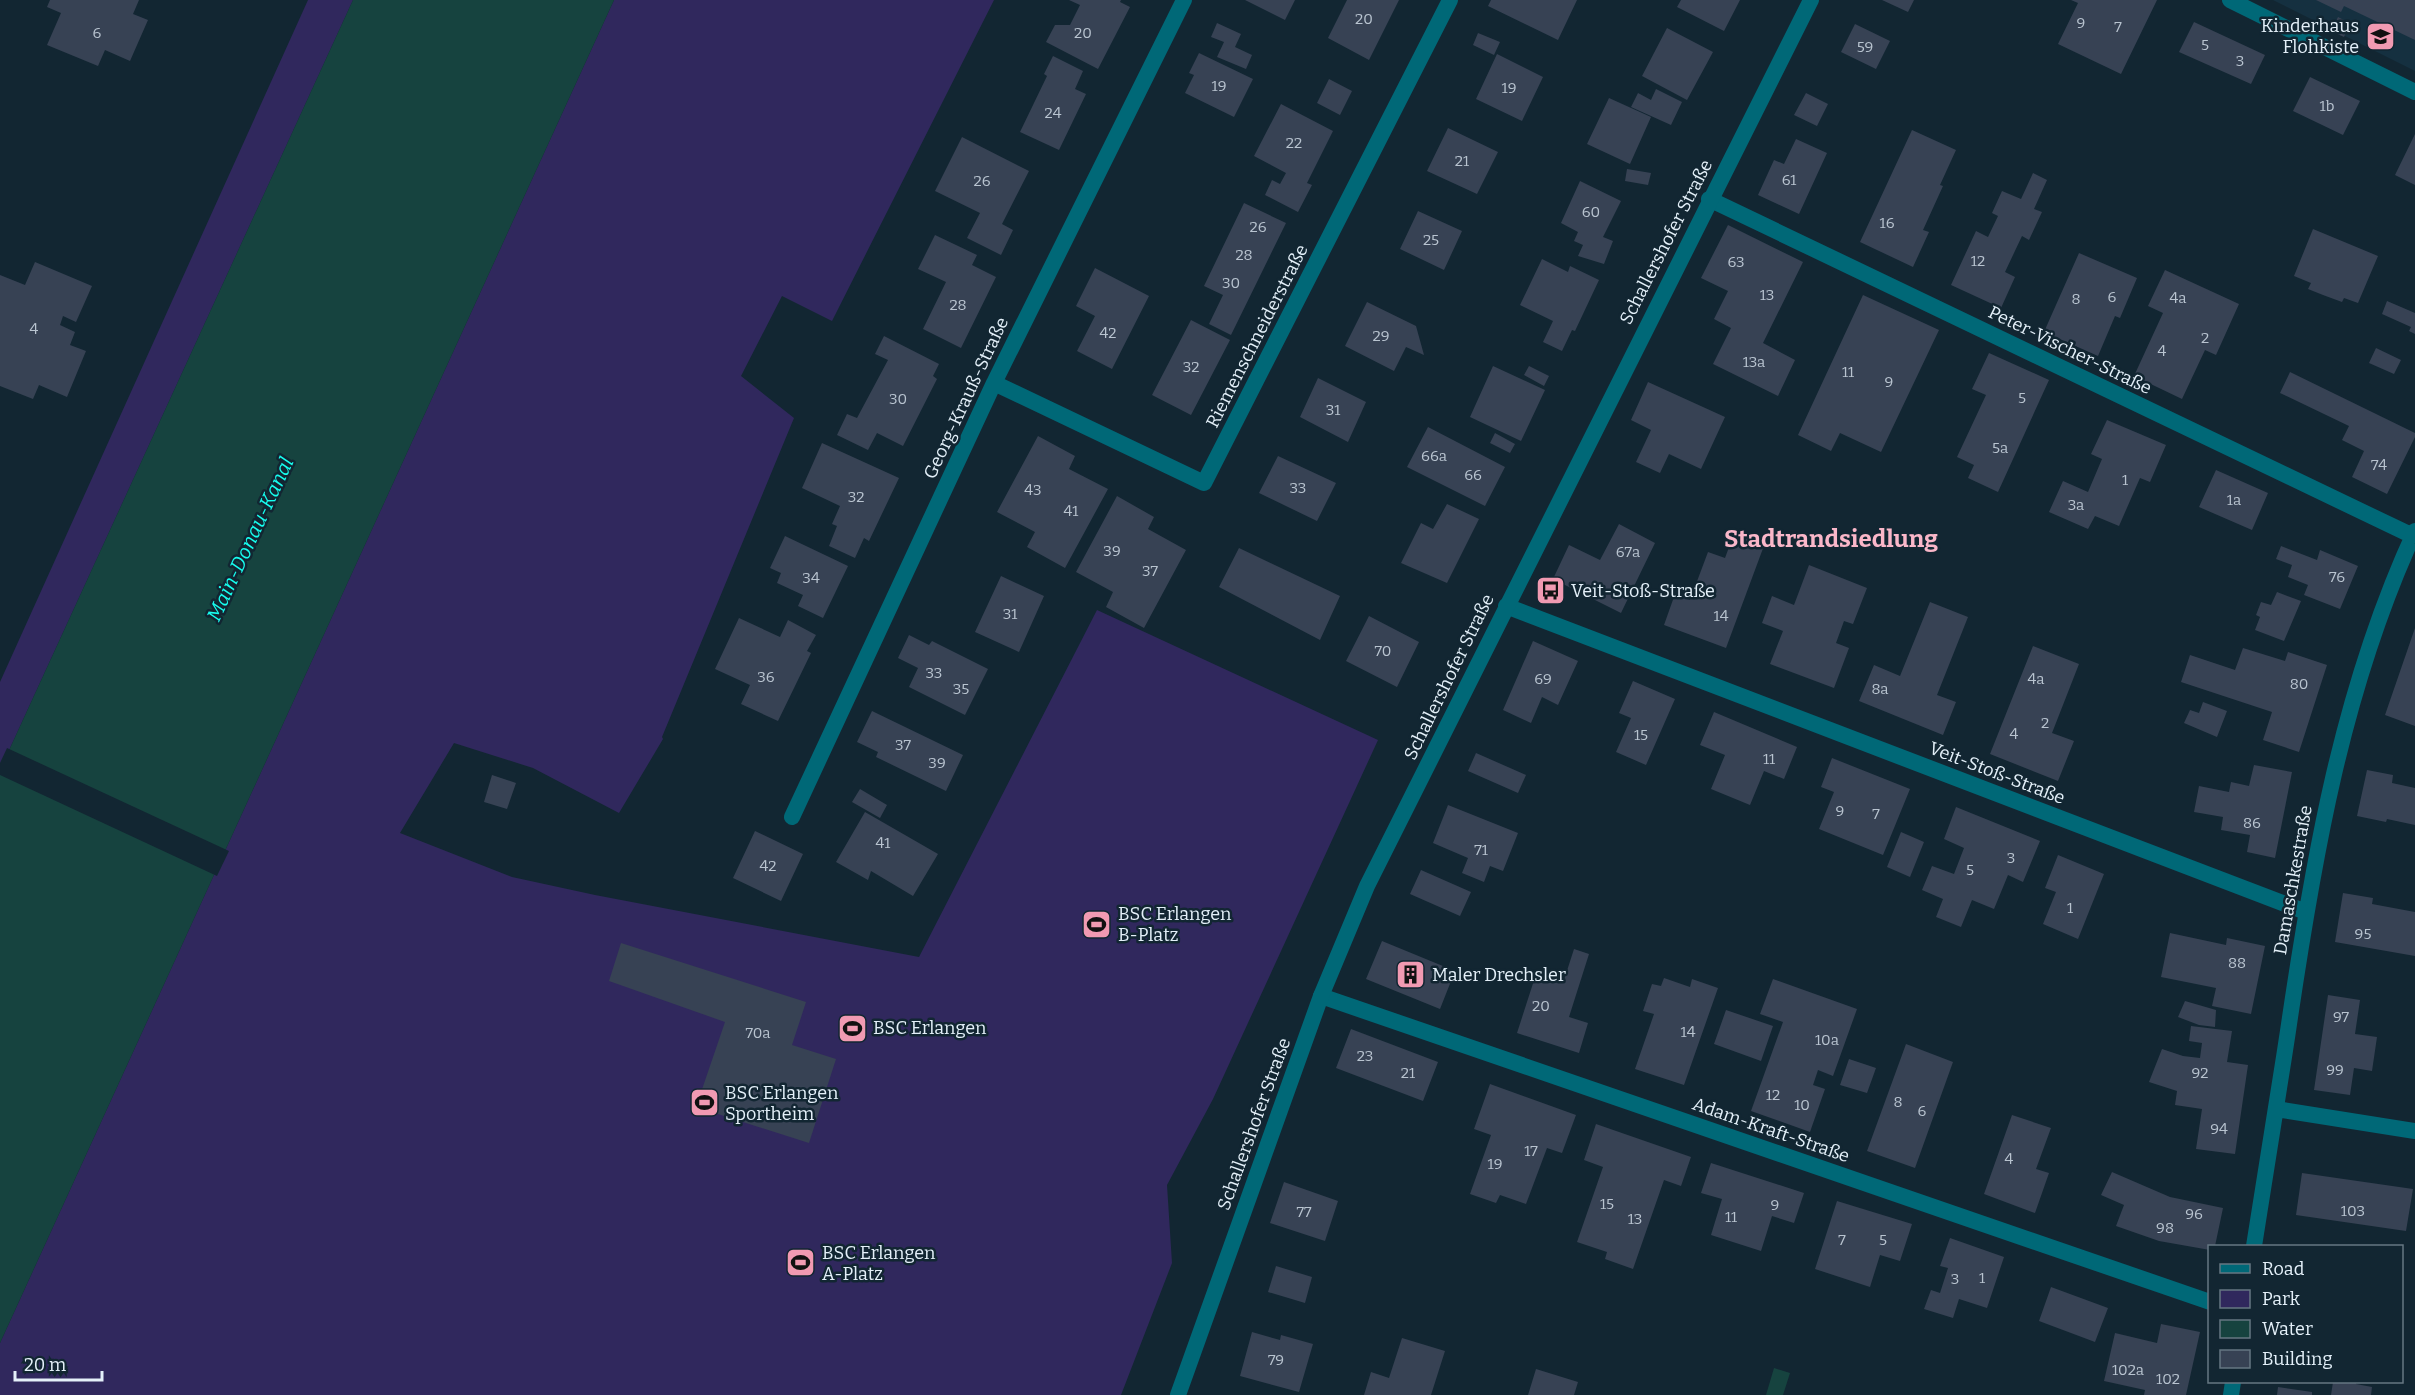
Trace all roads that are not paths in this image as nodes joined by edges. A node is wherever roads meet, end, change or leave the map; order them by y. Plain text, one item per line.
1 (1184, 0) edge
2 (1450, 0) edge
3 (1811, 0) edge
4 (2230, 0) edge
5 (2415, 92) edge
6 (1709, 199) junction
7 (994, 383) junction
8 (2414, 533) edge
9 (1506, 606) junction
10 (792, 817) dead end
11 (2306, 912) junction
12 (1321, 996) junction
13 (2276, 1109) junction
14 (2415, 1131) edge
15 (2253, 1245) edge
16 (2208, 1301) edge
17 (1182, 1394) edge

1 - 7 street, Georg-Krauß-Straße
2 - 7 street, Riemenschneiderstraße
3 - 6 street, Schallershofer Straße
4 - 5 street
6 - 8 street, Peter-Vischer-Straße
6 - 9 street, Schallershofer Straße
7 - 10 street, Georg-Krauß-Straße
8 - 11 street, Damaschkestraße
9 - 11 street, Veit-Stoß-Straße
9 - 12 street, Schallershofer Straße
11 - 13 street, Damaschkestraße
12 - 16 street, Adam-Kraft-Straße
12 - 17 street, Schallershofer Straße
13 - 14 street
13 - 15 street, Damaschkestraße

